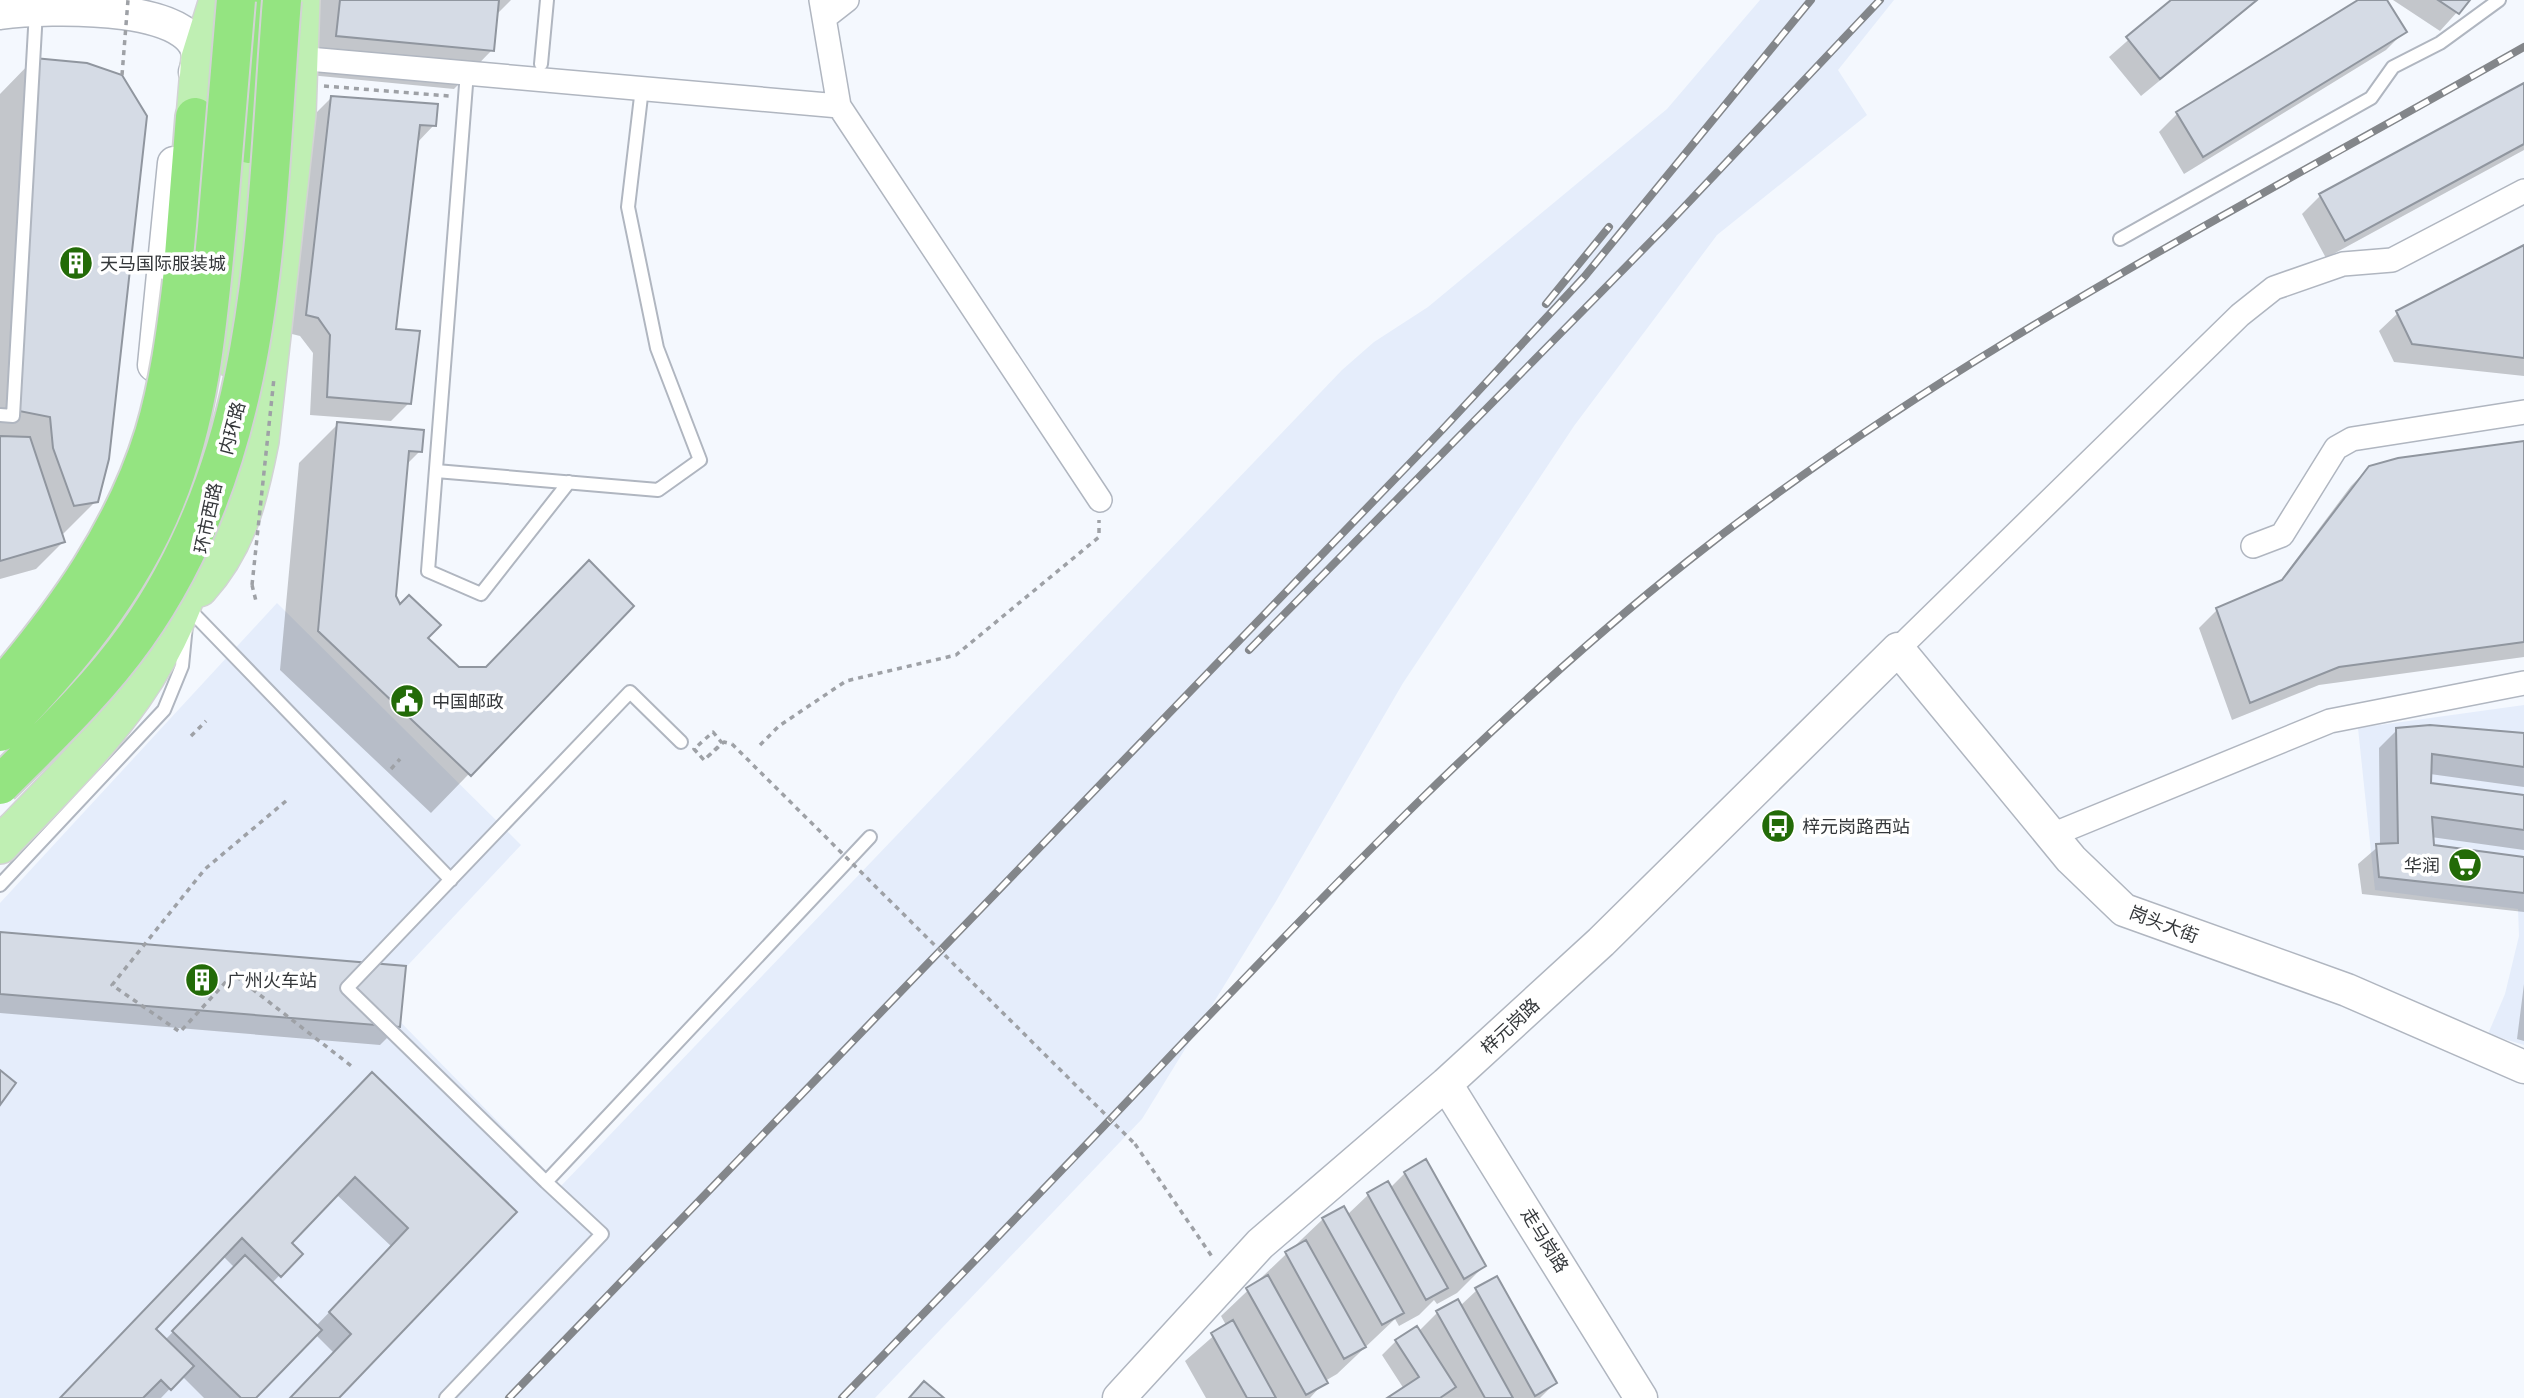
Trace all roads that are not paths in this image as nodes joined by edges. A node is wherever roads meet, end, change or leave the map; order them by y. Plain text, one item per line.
1 (219, 0) edge
2 (236, 0) edge
3 (258, 0) edge
4 (264, 0) edge
5 (282, 0) edge
6 (302, 0) edge
7 (547, 0) edge
8 (847, 0) edge
9 (2499, 0) edge
10 (36, 9) junction
11 (822, 9) edge
12 (0, 13) edge
13 (200, 58) junction
14 (541, 64) dead end
15 (308, 71) junction
16 (467, 72) junction
17 (642, 88) junction
18 (839, 106) junction
19 (195, 117) joint
20 (249, 144) junction
21 (2524, 191) edge
22 (2120, 239) dead end
23 (2524, 412) edge
24 (0, 415) edge
25 (436, 471) junction
26 (569, 482) junction
27 (1100, 500) road end
28 (149, 503) junction
29 (210, 525) junction
30 (132, 540) junction
31 (2253, 546) dead end
32 (184, 604) junction
33 (96, 630) junction
34 (1898, 649) junction
35 (153, 667) junction
36 (2524, 684) edge
37 (0, 690) edge
38 (72, 695) junction
39 (164, 710) junction
40 (0, 713) edge
41 (18, 732) edge
42 (681, 742) road end
43 (0, 764) edge
44 (0, 785) edge
45 (54, 789) junction
46 (6, 827) edge
47 (2052, 835) junction
48 (870, 837) dead end
49 (451, 880) junction
50 (0, 885) edge
51 (2524, 1067) edge
52 (1447, 1084) junction
53 (546, 1182) junction
54 (446, 1398) edge
55 (1119, 1398) edge
56 (1641, 1398) edge

1 - 13 main road
1 - 28 main road
2 - 41 highway, bridge
3 - 20 highway
4 - 20 main road, 环市西路
5 - 44 highway, 内环路, bridge
6 - 15 main road
7 - 14 lane
8 - 11 street
9 - 22 lane
10 - 12 street
10 - 13 street
10 - 24 lane
11 - 18 street
13 - 19 main road
13 - 30 street
15 - 16 street
15 - 29 main road
16 - 17 street
16 - 25 lane
17 - 18 street
17 - 26 lane
18 - 27 street
19 - 37 highway, bridge
20 - 29 main road, 环市西路
21 - 34 street
23 - 31 street
25 - 26 lane
25 - 26 lane
28 - 29 main road
28 - 30 main road
29 - 32 main road, 环市西路
29 - 33 main road
30 - 33 main road
32 - 35 main road, 环市西路
32 - 39 lane
32 - 49 lane
33 - 35 lane
33 - 37 main road
33 - 38 main road
33 - 40 main road
34 - 47 street, 岗头大街
34 - 52 street, 梓元岗路
35 - 39 lane
35 - 45 main road, 环市西路
36 - 47 street
38 - 41 main road
38 - 45 main road
39 - 50 lane
41 - 43 main road
41 - 46 main road
42 - 49 lane
45 - 46 main road, 环市西路
47 - 51 street, 岗头大街
48 - 53 lane
49 - 53 lane
52 - 55 street, 梓元岗路
52 - 56 street, 走马岗路
53 - 54 lane

